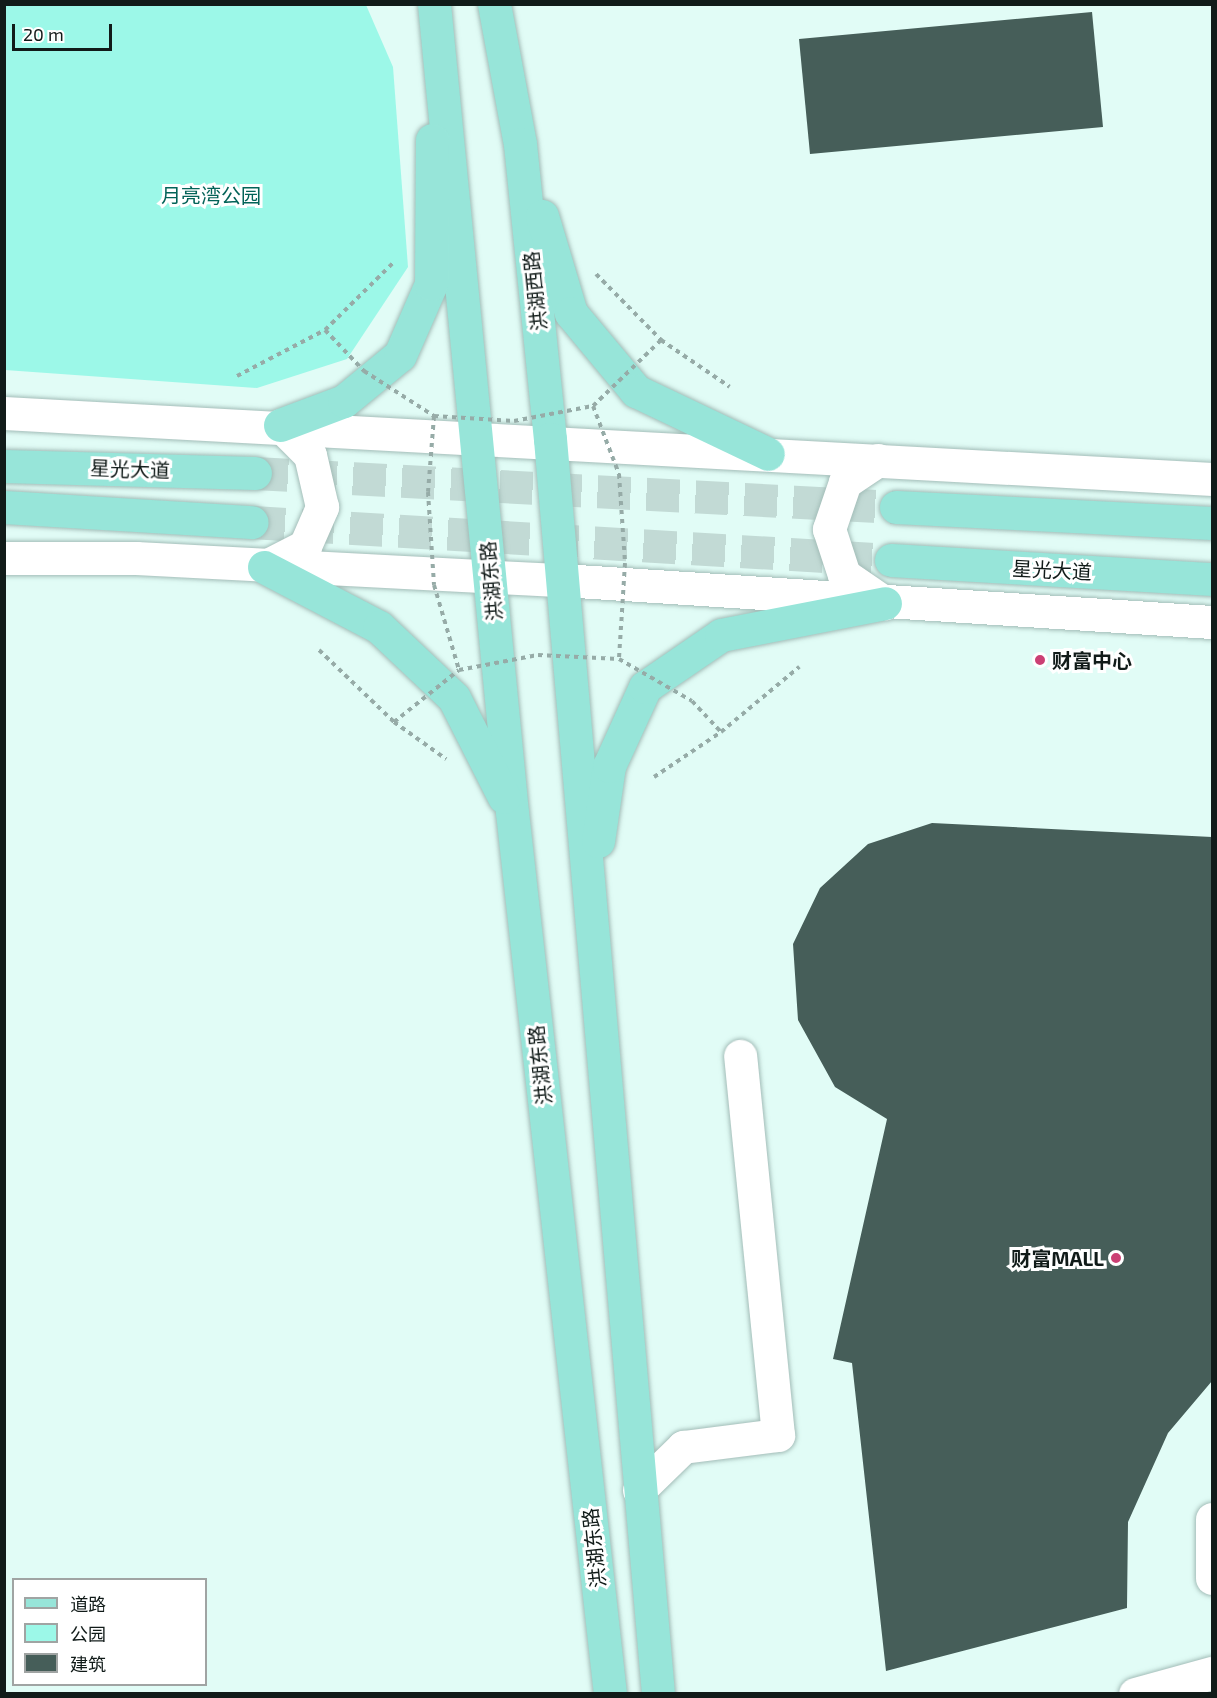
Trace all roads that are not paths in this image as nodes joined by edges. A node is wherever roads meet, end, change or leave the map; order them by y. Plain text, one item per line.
1 (434, 4) edge
2 (494, 4) edge
3 (441, 76) junction
4 (520, 144) junction
5 (4, 413) edge
6 (280, 425) junction
7 (478, 435) junction
8 (550, 439) junction
9 (768, 454) junction
10 (878, 460) junction
11 (4, 465) edge
12 (255, 473) tunnel mouth
13 (1212, 479) edge
14 (4, 507) edge
15 (896, 507) tunnel mouth
16 (252, 522) tunnel mouth
17 (1212, 523) edge
18 (4, 558) edge
19 (891, 561) tunnel mouth
20 (264, 567) junction
21 (490, 578) junction
22 (1212, 579) edge
23 (562, 580) junction
24 (885, 603) junction
25 (1212, 622) edge
26 (512, 812) junction
27 (590, 899) junction
28 (740, 1056) dead end
29 (639, 1490) junction
30 (1212, 1519) edge
31 (1212, 1578) edge
32 (1212, 1673) edge
33 (1148, 1692) edge
34 (610, 1694) edge
35 (658, 1694) edge

1 - 3 main road
2 - 4 main road, 洪湖西路
3 - 6 main road
3 - 7 main road
4 - 8 main road, 洪湖西路
4 - 9 main road
5 - 6 street
6 - 7 street
6 - 20 street
7 - 8 street
7 - 21 main road, 洪湖东路
8 - 9 street
8 - 23 main road, 洪湖西路
9 - 10 street
10 - 13 street
10 - 24 street
11 - 12 main road, 星光大道
14 - 16 main road
15 - 17 main road
18 - 20 street
19 - 22 main road, 星光大道
20 - 21 street
20 - 26 main road
21 - 23 street
21 - 26 main road, 洪湖东路
23 - 24 street
23 - 27 main road
24 - 25 street
24 - 27 main road
26 - 34 main road, 洪湖东路
27 - 29 main road
28 - 29 street
29 - 35 main road
30 - 31 street
32 - 33 street

